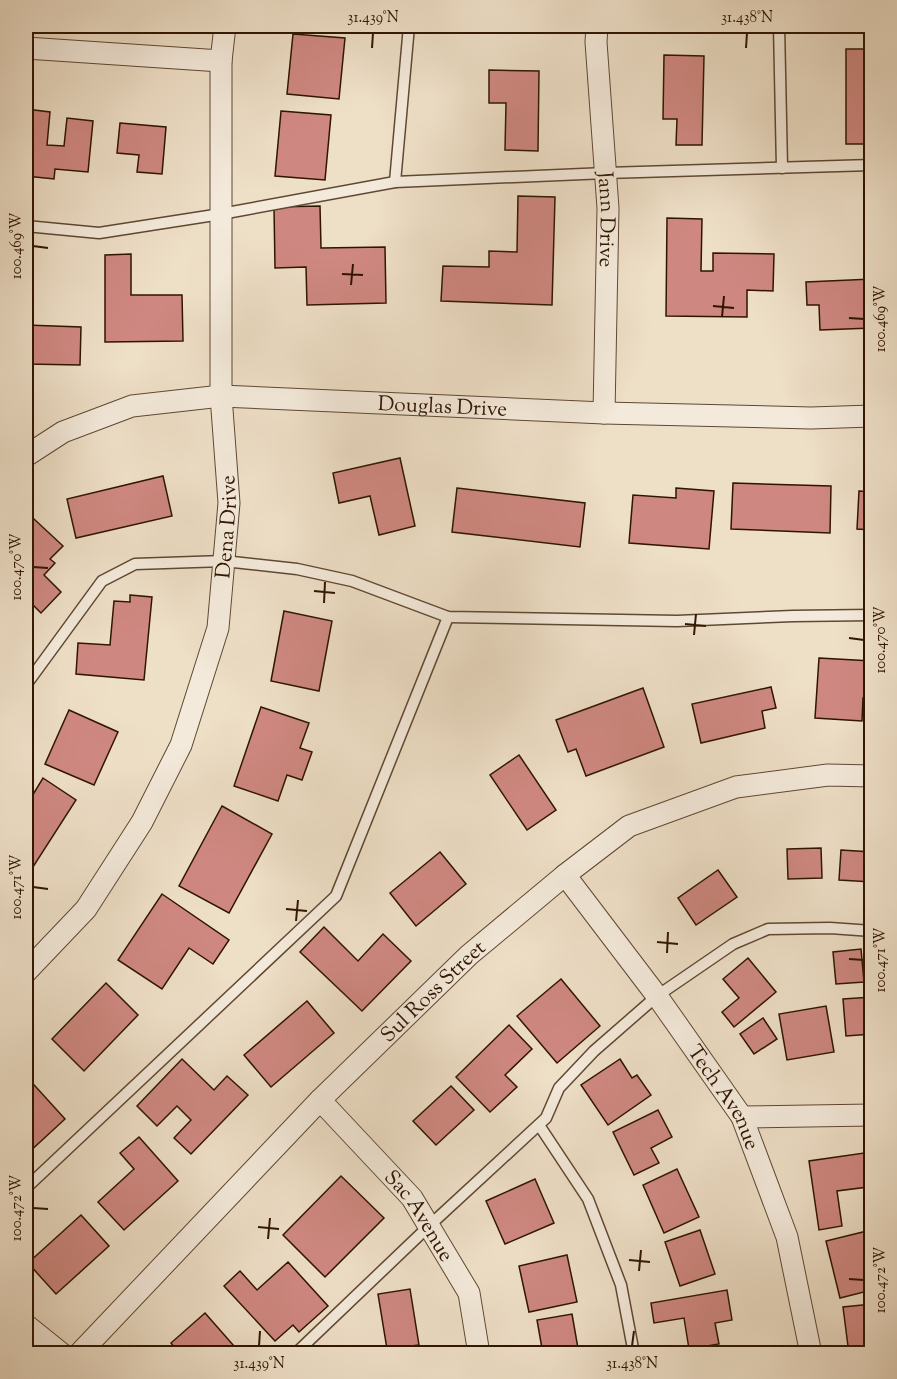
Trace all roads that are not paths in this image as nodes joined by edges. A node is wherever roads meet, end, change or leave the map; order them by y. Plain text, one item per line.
1 (225, 26) edge
2 (409, 26) edge
3 (597, 26) edge
4 (779, 26) edge
5 (26, 48) edge
6 (221, 62) junction
7 (872, 165) edge
8 (782, 168) junction
9 (606, 173) junction
10 (395, 182) junction
11 (221, 214) junction
12 (26, 226) edge
13 (221, 396) junction
14 (604, 413) junction
15 (872, 416) edge
16 (26, 456) edge
17 (224, 561) junction
18 (872, 615) edge
19 (448, 617) junction
20 (26, 685) edge
21 (872, 776) edge
22 (565, 875) junction
23 (872, 931) edge
24 (26, 972) edge
25 (657, 996) junction
26 (320, 1100) junction
27 (872, 1115) edge
28 (742, 1118) junction
29 (539, 1125) junction
30 (26, 1188) edge
31 (429, 1226) junction
32 (26, 1325) edge
33 (62, 1353) edge
34 (79, 1353) edge
35 (295, 1353) edge
36 (479, 1353) edge
37 (634, 1353) edge
38 (811, 1353) edge

1 - 6 street, Dena Drive
2 - 10 lane
3 - 9 street, Jann Drive
4 - 8 lane
5 - 6 street
6 - 11 street, Dena Drive
7 - 8 lane
8 - 9 lane
9 - 10 lane
9 - 14 street, Jann Drive
10 - 11 lane
11 - 12 lane
11 - 13 street, Dena Drive
13 - 14 street, Douglas Drive
13 - 16 street, Douglas Drive
13 - 17 street, Dena Drive
14 - 15 street, Douglas Drive
17 - 19 lane
17 - 20 lane
17 - 24 street, Dena Drive
18 - 19 lane
19 - 30 lane
21 - 22 street, Sul Ross Street
22 - 25 street, Tech Avenue
22 - 26 street, Sul Ross Street
23 - 25 lane
25 - 28 street, Tech Avenue
25 - 29 lane
26 - 31 street, Sac Avenue
26 - 34 street, Sul Ross Street
27 - 28 street
28 - 38 street, Tech Avenue
29 - 31 lane
29 - 37 lane
31 - 35 lane
31 - 36 street, Sac Avenue
32 - 33 street

